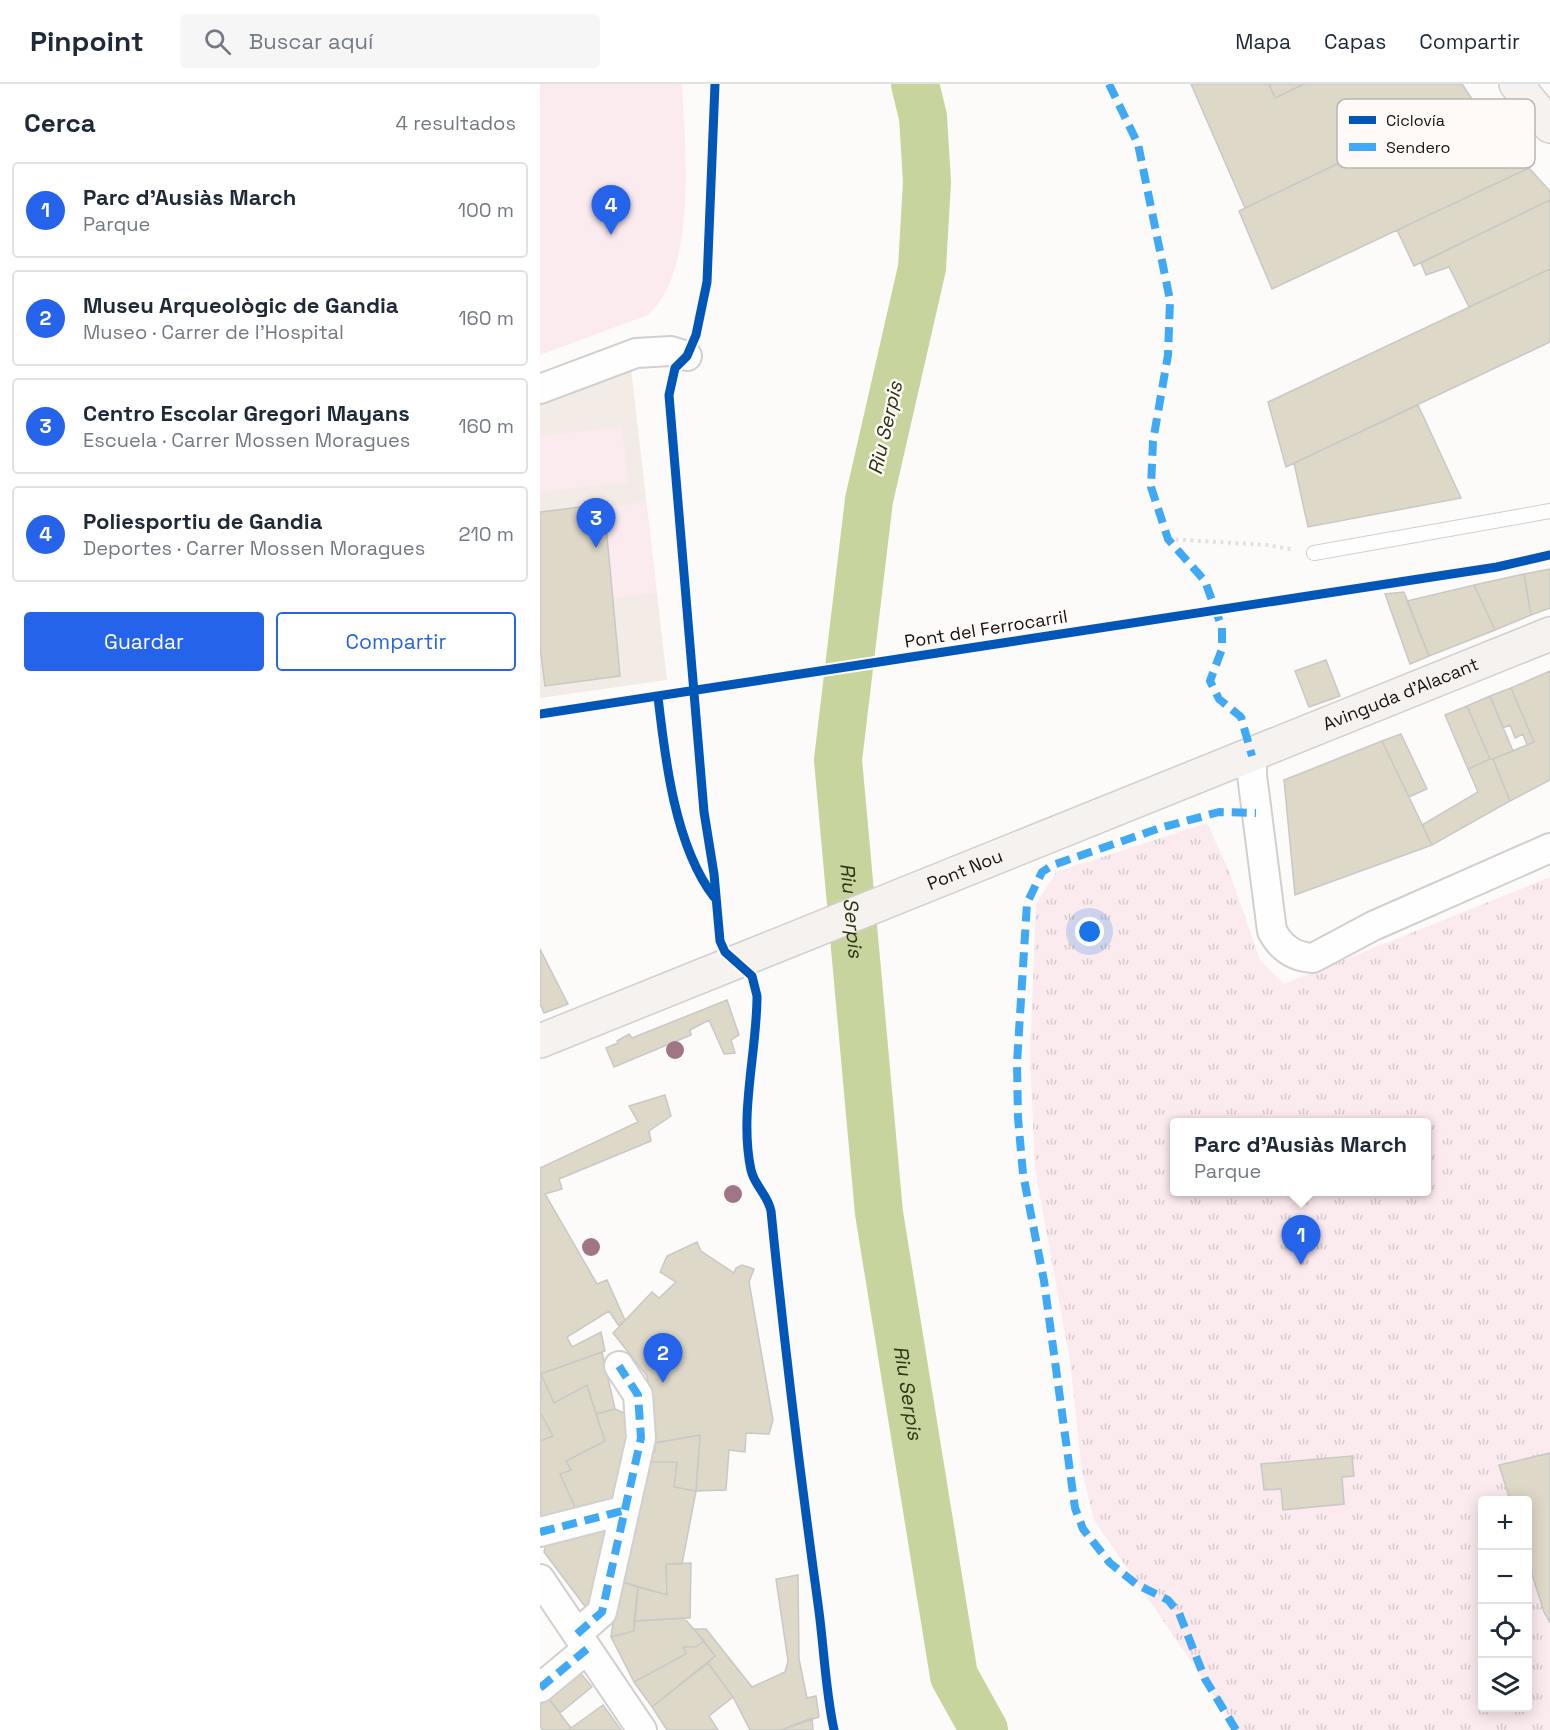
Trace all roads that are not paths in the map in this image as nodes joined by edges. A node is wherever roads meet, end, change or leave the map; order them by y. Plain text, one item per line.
1 (1516, 84) edge
2 (1528, 99) edge
3 (1535, 107) edge
4 (1550, 126) edge
5 (687, 356) dead end
6 (540, 389) edge
7 (1550, 511) edge
8 (1314, 553) road end
9 (1550, 634) edge
10 (1245, 759) junction
11 (1550, 848) edge
12 (540, 1041) edge
13 (619, 1366) dead end
14 (622, 1511) junction
15 (540, 1532) edge
16 (540, 1579) edge
17 (582, 1642) junction
18 (540, 1688) edge
19 (642, 1730) edge

1 - 2 street
3 - 4 street
5 - 6 street
7 - 8 lane
9 - 10 street, Avinguda d'Alacant
10 - 11 street
10 - 12 street, Pont Nou
13 - 14 street
14 - 15 street
14 - 17 street
16 - 17 street
17 - 18 street
17 - 19 street

